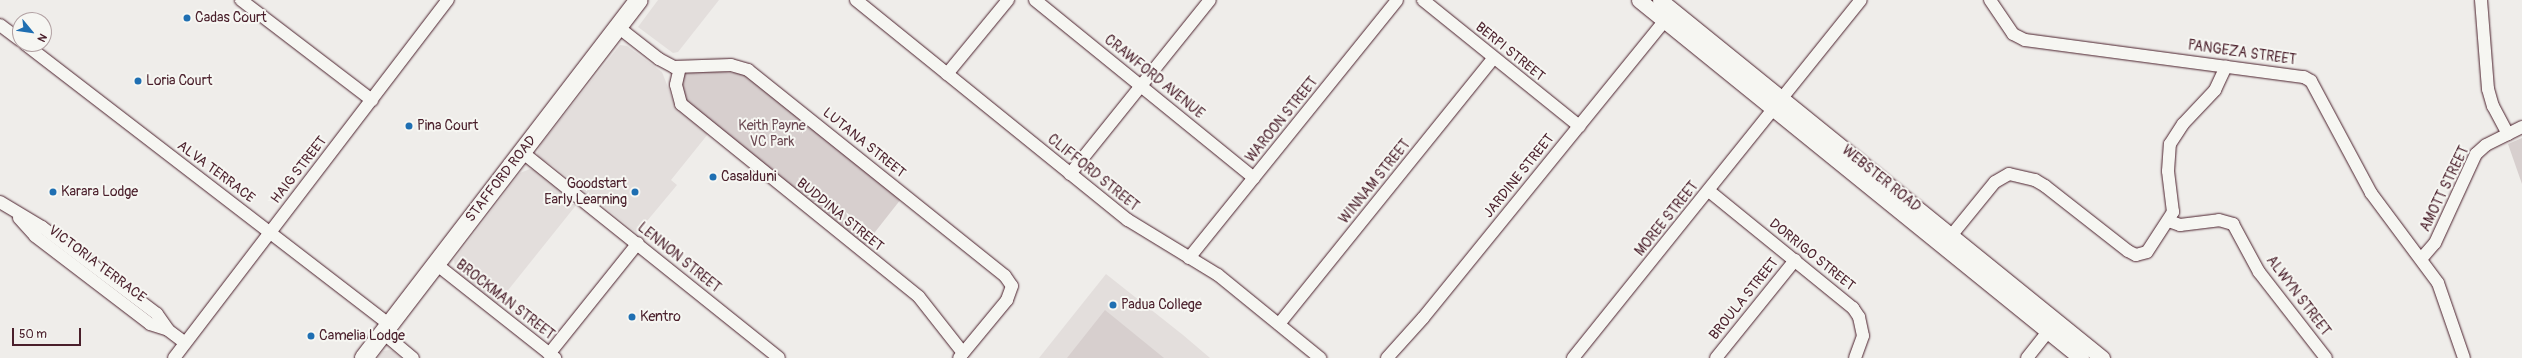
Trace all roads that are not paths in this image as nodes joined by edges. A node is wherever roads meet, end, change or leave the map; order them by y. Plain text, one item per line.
1 (241, 0) edge
2 (448, 0) edge
3 (639, 0) edge
4 (856, 0) edge
5 (1008, 0) edge
6 (1035, 0) edge
7 (1210, 0) edge
8 (1397, 0) edge
9 (1423, 0) edge
10 (1639, 0) edge
11 (1660, 0) edge
12 (1861, 0) edge
13 (1990, 0) edge
14 (2481, 0) edge
15 (1669, 16) junction
16 (0, 25) edge
17 (618, 27) junction
18 (12, 34) edge
19 (35, 52) edge
20 (1494, 58) junction
21 (2226, 66) junction
22 (680, 67) junction
23 (947, 74) junction
24 (1140, 86) junction
25 (372, 100) junction
26 (1778, 104) junction
27 (1579, 126) junction
28 (2522, 127) edge
29 (2508, 134) junction
30 (522, 152) junction
31 (1070, 174) junction
32 (1254, 178) junction
33 (1709, 191) junction
34 (0, 202) edge
35 (2169, 221) junction
36 (269, 232) junction
37 (1947, 240) junction
38 (638, 243) junction
39 (1189, 258) junction
40 (2421, 259) junction
41 (1795, 260) junction
42 (436, 264) junction
43 (1279, 324) junction
44 (2052, 326) junction
45 (386, 329) junction
46 (185, 343) junction
47 (552, 356) edge
48 (961, 356) edge
49 (174, 358) edge
50 (364, 358) edge
51 (413, 358) edge
52 (778, 358) edge
53 (1320, 358) edge
54 (1387, 358) edge
55 (1573, 358) edge
56 (1716, 358) edge
57 (1855, 358) edge
58 (2027, 358) edge
59 (2081, 358) edge
60 (2102, 358) edge
61 (2326, 358) edge
62 (2464, 358) edge

1 - 25 street
2 - 25 street, HAIG STREET
3 - 17 highway, STAFFORD ROAD
4 - 23 street, CLIFFORD STREET
5 - 23 street
6 - 24 street, CRAWFORD AVENUE
7 - 24 street
8 - 32 street, WAROON STREET
9 - 20 street, BERPI STREET
10 - 15 main road, WEBSTER ROAD
11 - 15 main road, WEBSTER ROAD
12 - 26 street, MOREE STREET
13 - 21 street, PANGEZA STREET
14 - 29 street
15 - 26 main road, WEBSTER ROAD
15 - 27 street, JARDINE STREET
16 - 18 street
17 - 22 street
17 - 30 highway, STAFFORD ROAD
19 - 36 street, ALVA TERRACE
20 - 27 street, BERPI STREET
20 - 43 street, WINNAM STREET
21 - 35 street
21 - 40 street, PANGEZA STREET
22 - 48 street, BUDDINA STREET
22 - 48 street, LUTANA STREET
23 - 31 street, CLIFFORD STREET
24 - 31 street
24 - 32 street, CRAWFORD AVENUE
25 - 36 street, HAIG STREET
26 - 33 street, MOREE STREET
26 - 37 main road, WEBSTER ROAD
27 - 54 street, JARDINE STREET
28 - 29 street, AMOTT STREET
29 - 40 street, AMOTT STREET
30 - 38 street, LENNON STREET
30 - 42 highway, STAFFORD ROAD
31 - 39 street, CLIFFORD STREET
32 - 39 street, WAROON STREET
33 - 41 street, DORRIGO STREET
33 - 55 street, MOREE STREET
34 - 46 street, VICTORIA TERRACE
35 - 37 street
35 - 61 street, ALWYN STREET
36 - 45 street, ALVA TERRACE
36 - 46 street, HAIG STREET
37 - 44 main road, WEBSTER ROAD
38 - 47 street
38 - 52 street, LENNON STREET
39 - 43 street, CLIFFORD STREET
40 - 62 street, PANGEZA STREET
41 - 56 street, BROULA STREET
41 - 57 street, DORRIGO STREET
42 - 45 highway, STAFFORD ROAD
42 - 47 street, BROCKMAN STREET
43 - 53 street, CLIFFORD STREET
44 - 58 street
44 - 59 main road, WEBSTER ROAD
44 - 60 main road, WEBSTER ROAD
45 - 50 highway, STAFFORD ROAD
45 - 51 street, ALVA TERRACE
46 - 49 street, HAIG STREET

